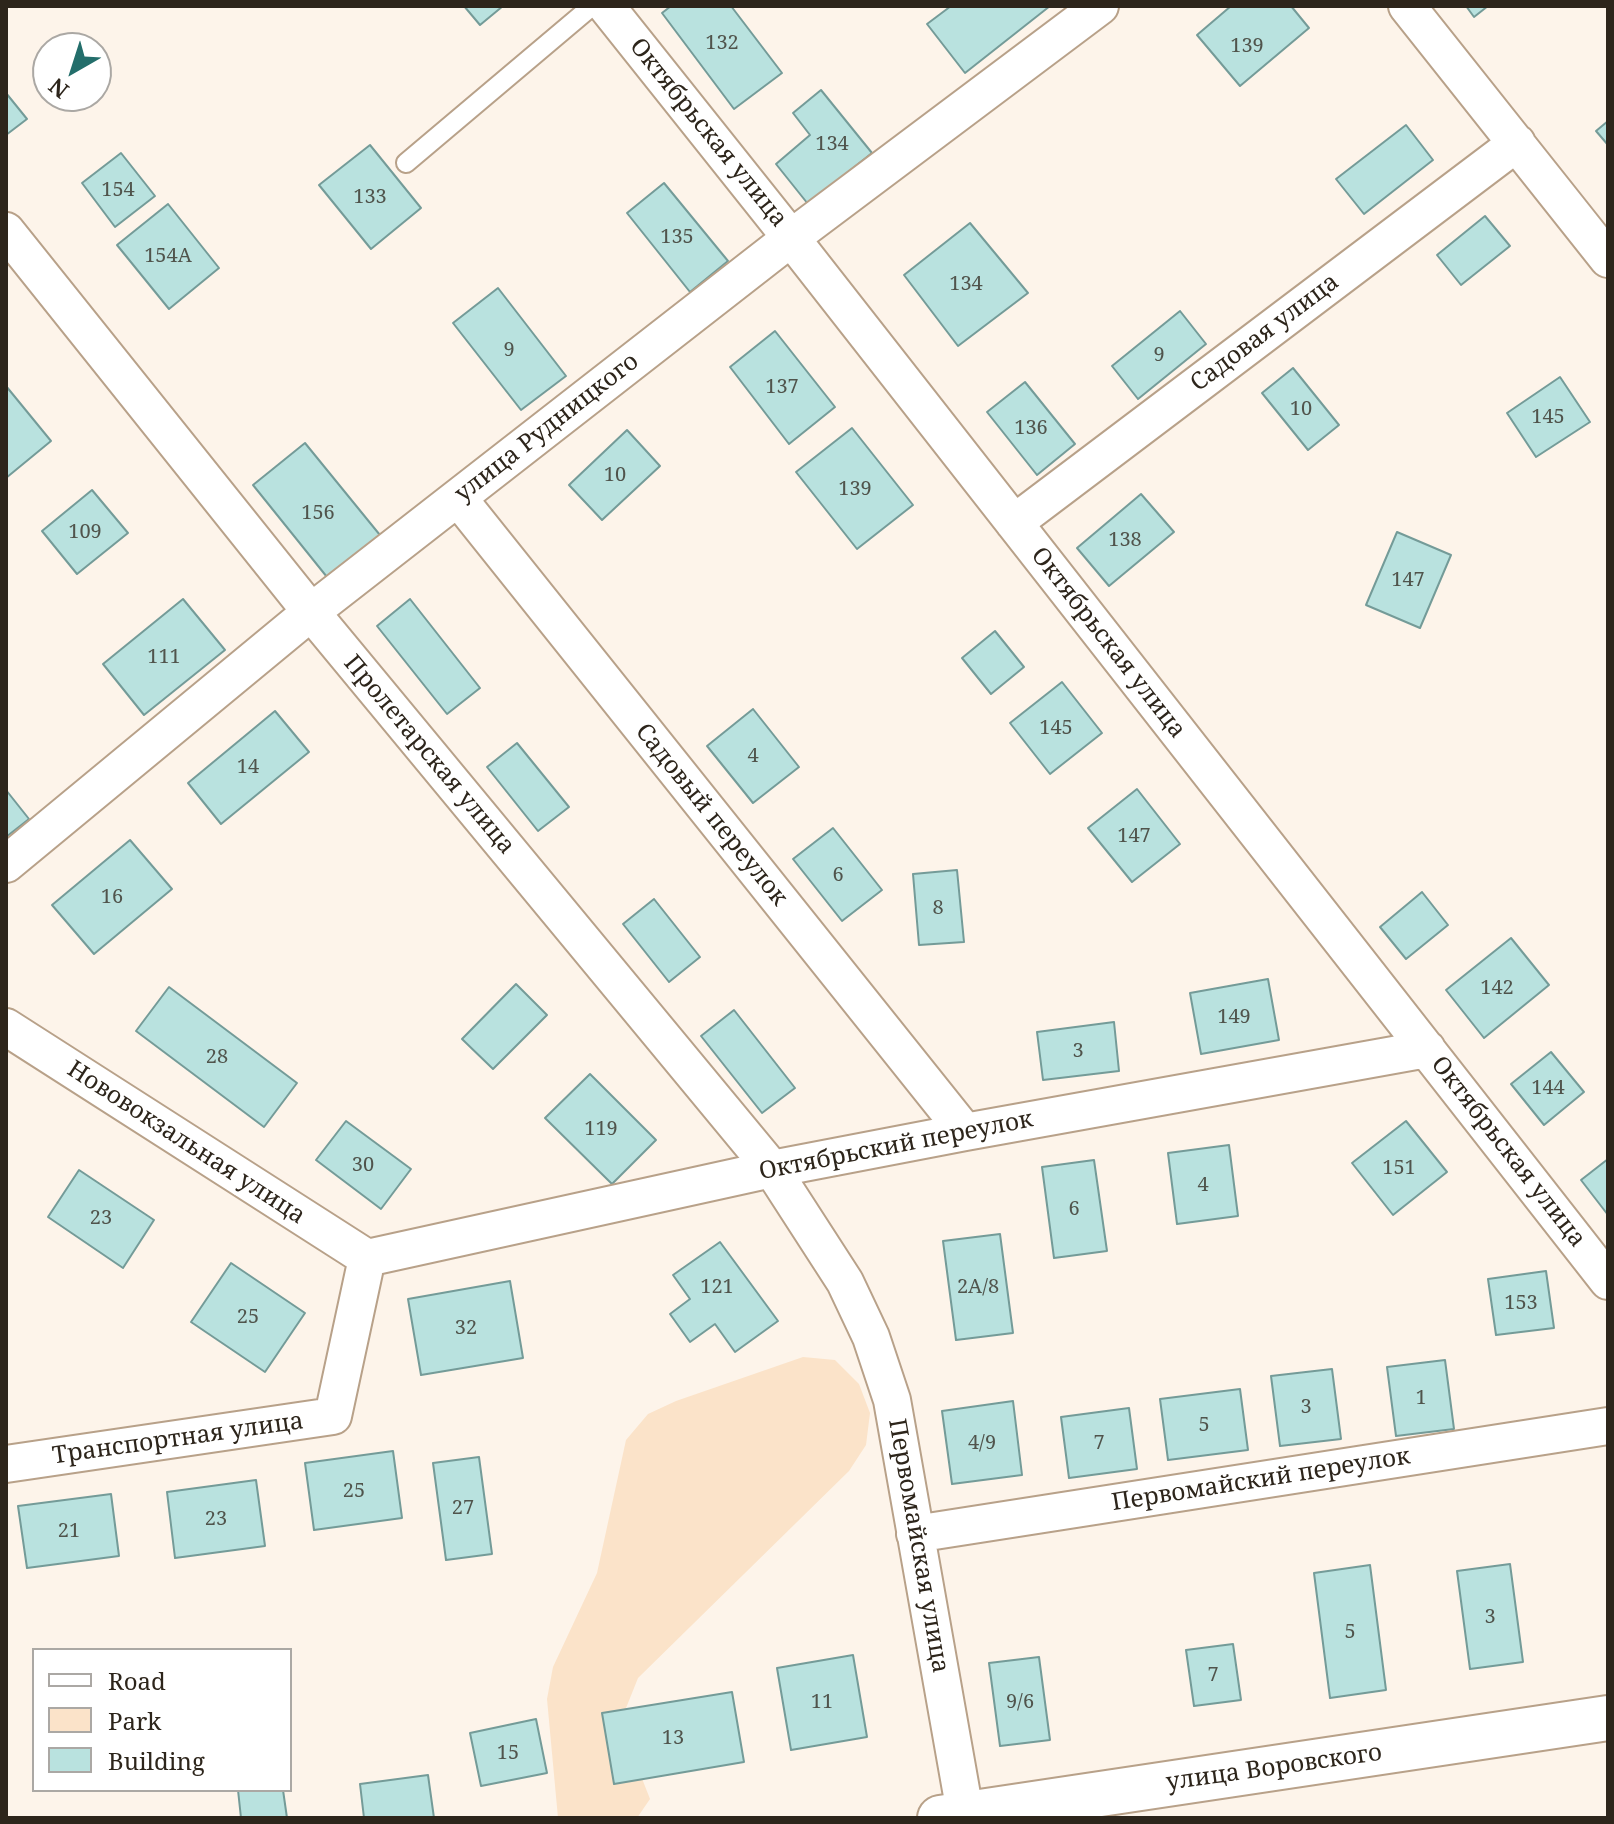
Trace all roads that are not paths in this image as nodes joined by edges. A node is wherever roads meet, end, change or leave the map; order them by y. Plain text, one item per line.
1 (592, 6) edge
2 (606, 6) edge
3 (1100, 6) edge
4 (1407, 6) edge
5 (1517, 143) junction
6 (406, 163) dead end
7 (6, 231) edge
8 (791, 238) junction
9 (1607, 256) edge
10 (458, 498) junction
11 (1014, 523) junction
12 (311, 612) junction
13 (6, 864) edge
14 (6, 1027) edge
15 (1427, 1049) junction
16 (965, 1132) junction
17 (772, 1169) junction
18 (367, 1258) junction
19 (1608, 1281) edge
20 (845, 1282) joint
21 (1608, 1426) edge
22 (6, 1464) edge
23 (915, 1534) junction
24 (1608, 1718) edge
25 (957, 1817) edge

1 - 6 lane
2 - 8 street, Октябрьская улица
3 - 8 street, улица Рудницкого
4 - 5 street
5 - 9 street
5 - 11 street, Садовая улица
7 - 12 street, Пролетарская улица
8 - 10 street, улица Рудницкого
8 - 11 street, Октябрьская улица
10 - 12 street, улица Рудницкого
10 - 16 street, Садовый переулок
11 - 15 street, Октябрьская улица
12 - 13 street, улица Рудницкого
12 - 17 street, Пролетарская улица
14 - 18 street, Нововокзальная улица
15 - 16 street, Октябрьский переулок
15 - 19 street, Октябрьская улица
16 - 17 street, Октябрьский переулок
17 - 18 street, Октябрьский переулок
17 - 20 street, Пролетарская улица
18 - 22 street, Транспортная улица
20 - 23 street, Первомайская улица
21 - 23 street, Первомайский переулок
23 - 25 street, Первомайская улица
24 - 25 street, улица Воровского

